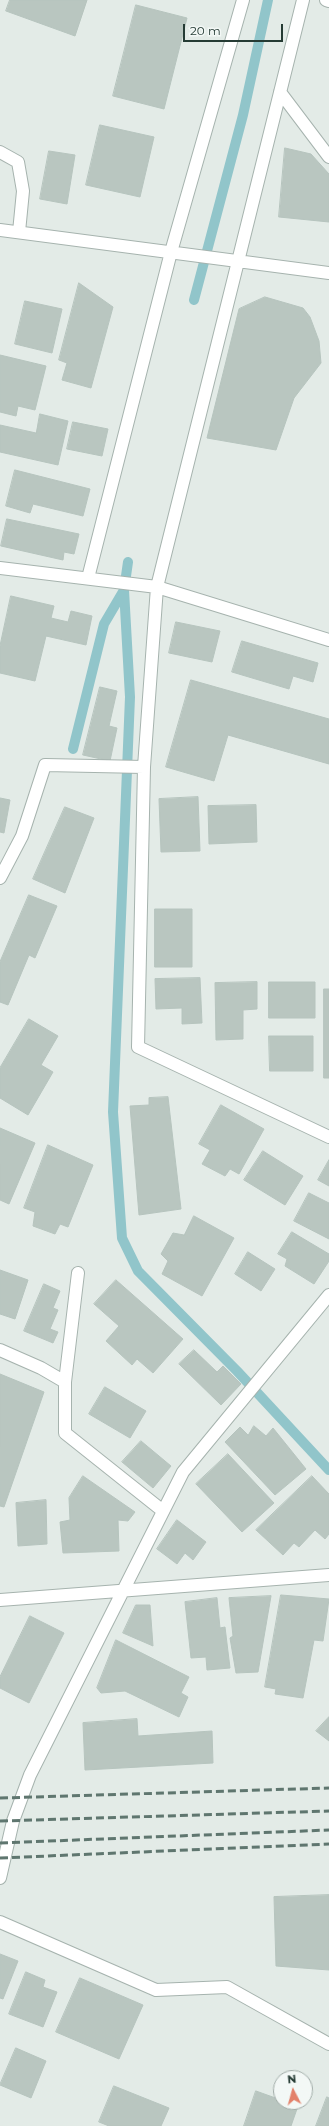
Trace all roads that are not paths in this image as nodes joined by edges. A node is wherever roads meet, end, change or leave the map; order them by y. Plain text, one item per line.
1 (243, 0) edge
2 (303, 0) edge
3 (326, 0) edge
4 (329, 1) edge
5 (280, 92) junction
6 (0, 152) edge
7 (329, 157) edge
8 (0, 230) edge
9 (19, 232) junction
10 (171, 252) junction
11 (238, 263) junction
12 (329, 273) edge
13 (0, 568) edge
14 (92, 578) junction
15 (151, 587) junction
16 (329, 640) edge
17 (144, 767) junction
18 (0, 878) edge
19 (329, 1137) edge
20 (78, 1273) dead end
21 (329, 1295) edge
22 (0, 1350) edge
23 (65, 1382) junction
24 (163, 1510) junction
25 (329, 1575) edge
26 (123, 1590) junction
27 (0, 1600) edge
28 (0, 1878) edge
29 (0, 1922) edge
30 (329, 2044) edge

1 - 10 street
2 - 5 street
3 - 4 street
5 - 7 street
5 - 11 street
6 - 9 street
8 - 9 street
9 - 10 street
10 - 11 street
10 - 14 street
11 - 12 street
11 - 15 street
13 - 14 street
14 - 15 street
15 - 16 street
15 - 17 street
17 - 18 street
17 - 19 street
20 - 23 street
21 - 24 street
22 - 23 street
23 - 24 street
24 - 26 street
25 - 26 street
26 - 27 street
26 - 28 street
29 - 30 street

